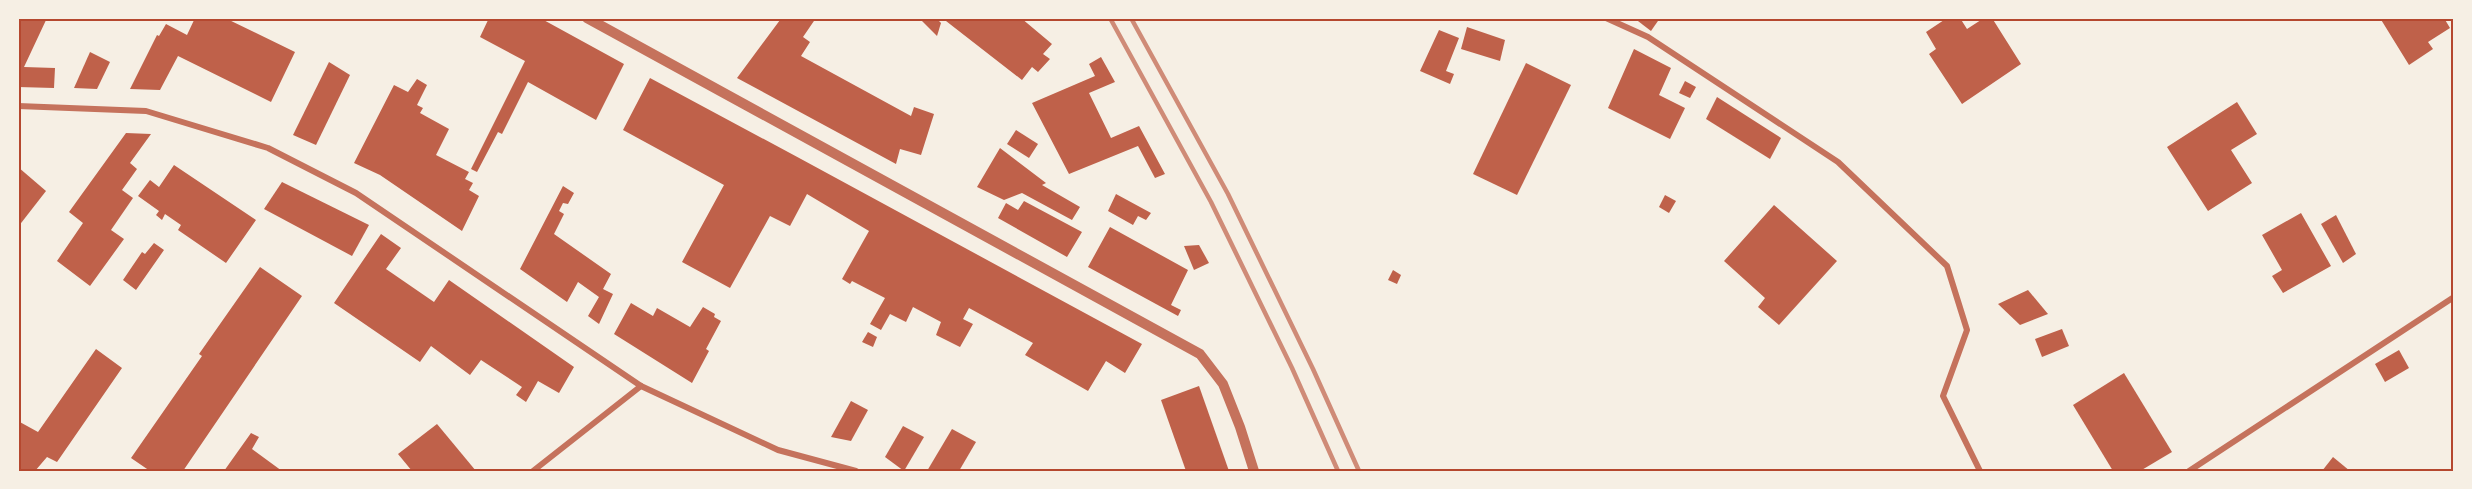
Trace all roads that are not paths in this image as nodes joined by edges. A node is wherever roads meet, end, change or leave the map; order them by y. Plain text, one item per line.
1 (587, 18) edge
2 (1606, 18) edge
3 (18, 106) edge
4 (2454, 297) edge
5 (640, 386) junction
6 (533, 471) edge
7 (856, 471) edge
8 (1254, 471) edge
9 (1980, 471) edge
10 (2189, 471) edge

1 - 8 street
2 - 9 street
3 - 5 street
4 - 10 street
5 - 6 street
5 - 7 street

